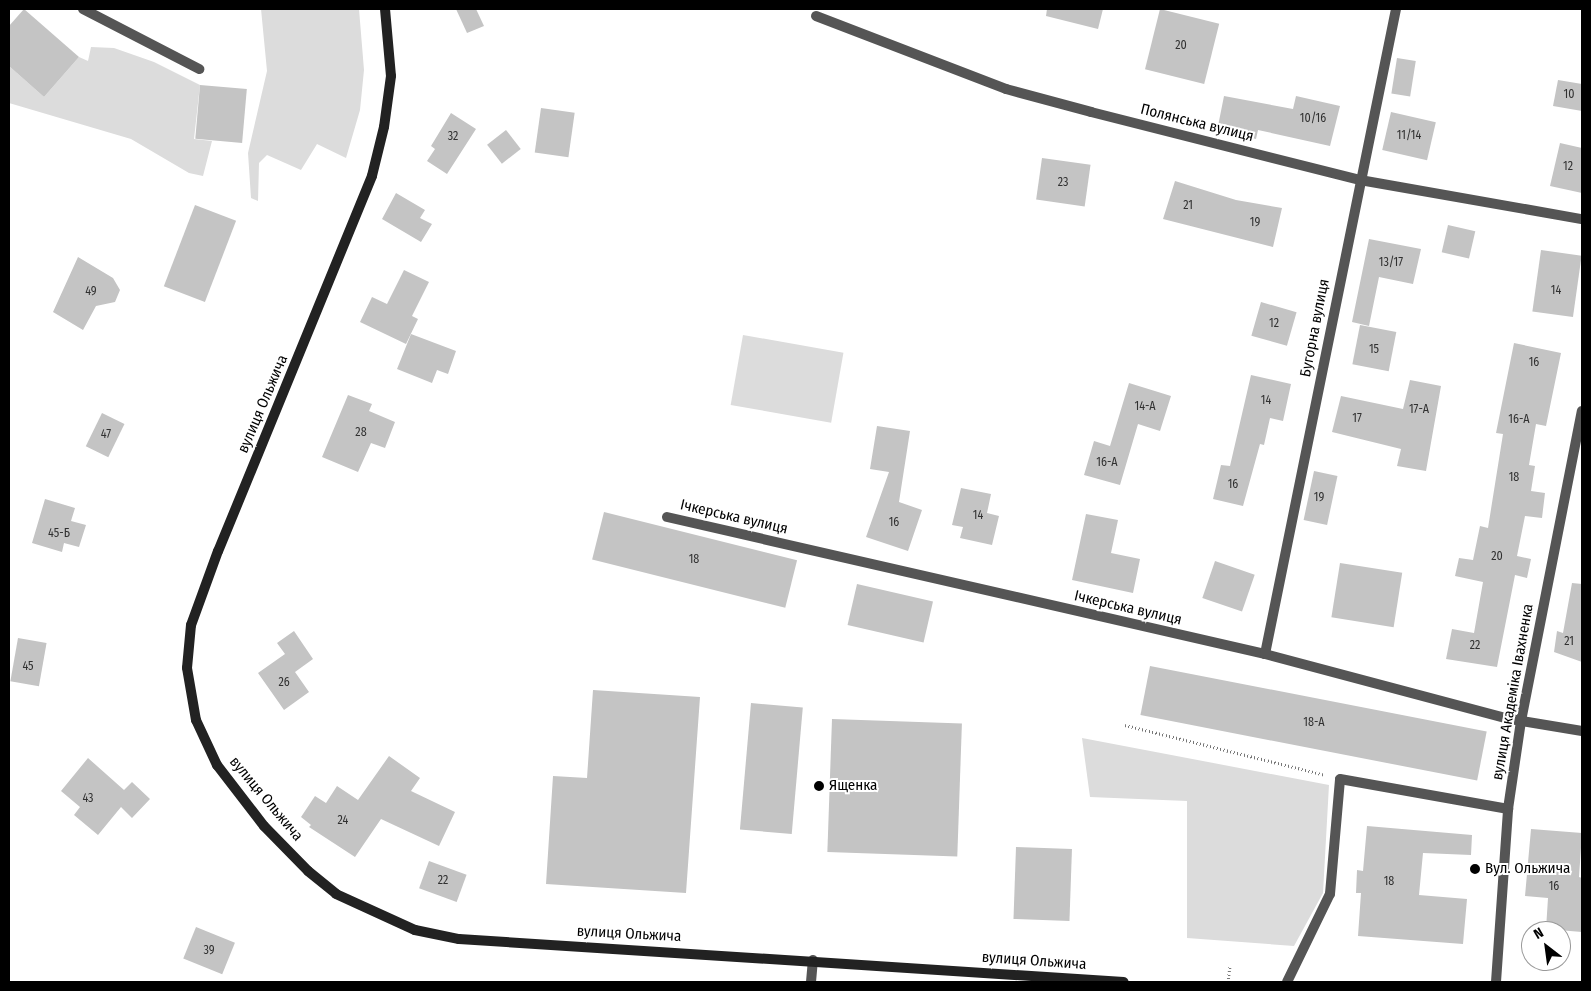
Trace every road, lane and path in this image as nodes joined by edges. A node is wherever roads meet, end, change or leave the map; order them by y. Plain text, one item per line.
1 (83, 9) edge
2 (384, 9) edge
3 (1396, 9) edge
4 (816, 16) dead end
5 (199, 69) dead end
6 (1360, 180) junction
7 (1582, 219) edge
8 (1582, 411) edge
9 (667, 517) dead end
10 (1265, 654) junction
11 (1521, 721) junction
12 (1125, 725) dead end
13 (1582, 731) edge
14 (1340, 779) junction
15 (1508, 809) junction
16 (813, 960) junction
17 (1230, 965) dead end
18 (811, 982) edge
19 (1124, 982) edge
20 (1228, 982) edge
21 (1287, 982) edge
22 (1496, 982) edge

1 - 5 street
2 - 16 main road, вулиця Ольжича
3 - 6 street, Бугорна вулиця
4 - 6 street, Полянська вулиця
6 - 7 street, Полянська вулиця
6 - 10 street, Бугорна вулиця
8 - 11 street, вулиця Академіка Івахненка
9 - 10 street, Ічкерська вулиця
10 - 11 street, Ічкерська вулиця
11 - 13 street, Ічкерська вулиця
11 - 15 street, вулиця Академіка Івахненка
12 - 14 path
14 - 15 street
14 - 21 street
15 - 22 street, вулиця Академіка Івахненка
16 - 18 street
16 - 19 main road, вулиця Ольжича
17 - 20 path

